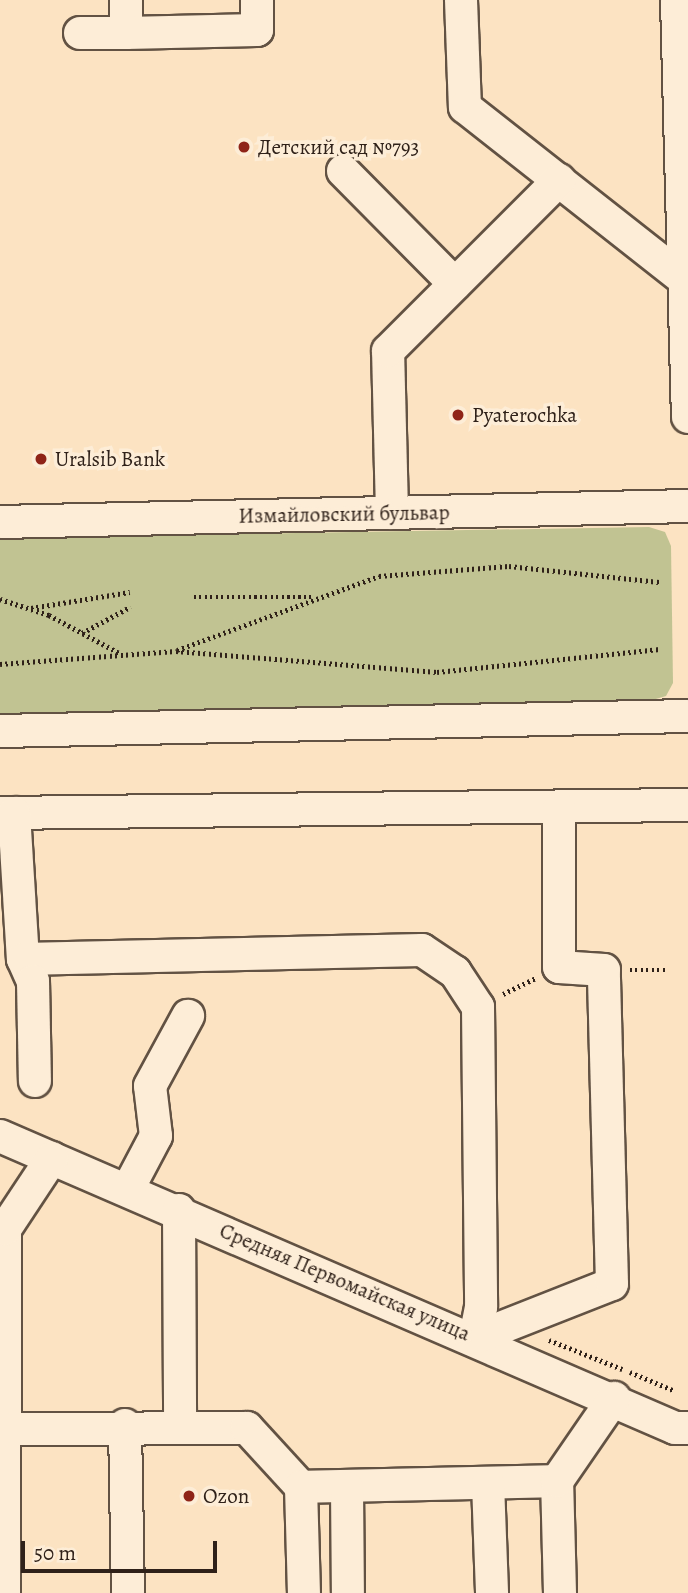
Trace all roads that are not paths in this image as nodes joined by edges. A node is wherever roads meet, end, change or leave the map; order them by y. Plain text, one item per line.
1 (126, 0) edge
2 (257, 0) edge
3 (461, 0) edge
4 (677, 0) edge
5 (80, 33) dead end
6 (127, 33) junction
7 (343, 170) dead end
8 (559, 180) junction
9 (685, 280) junction
10 (455, 284) junction
11 (688, 418) edge
12 (688, 506) edge
13 (392, 512) junction
14 (0, 522) edge
15 (688, 716) edge
16 (0, 731) edge
17 (688, 805) edge
18 (559, 808) junction
19 (7, 813) edge
20 (23, 959) junction
21 (188, 1016) dead end
22 (35, 1081) dead end
23 (176, 1133) dead end
24 (0, 1136) edge
25 (52, 1158) junction
26 (136, 1192) junction
27 (179, 1210) junction
28 (475, 1338) junction
29 (0, 1341) edge
30 (614, 1398) junction
31 (125, 1425) junction
32 (180, 1426) junction
33 (688, 1428) edge
34 (3, 1429) junction
35 (557, 1481) junction
36 (488, 1483) junction
37 (301, 1487) junction
38 (347, 1488) junction
39 (4, 1593) edge
40 (128, 1593) edge
41 (304, 1593) edge
42 (348, 1593) edge
43 (492, 1593) edge
44 (560, 1593) edge

1 - 6 street
2 - 6 street
3 - 8 street
4 - 9 street
5 - 6 street
7 - 10 street
8 - 9 street
8 - 10 street
9 - 11 street
10 - 13 street
12 - 13 street, Измайловский бульвар
13 - 14 street, Измайловский бульвар
15 - 16 street
17 - 18 street
18 - 19 street
18 - 28 street
19 - 20 street
20 - 22 street
20 - 28 street
21 - 26 street
23 - 26 street
24 - 25 street, Средняя Первомайская улица
25 - 26 street, Средняя Первомайская улица
25 - 29 street
26 - 27 street, Средняя Первомайская улица
27 - 28 street, Средняя Первомайская улица
27 - 32 street
28 - 30 street, Средняя Первомайская улица
29 - 34 street
30 - 33 street, Средняя Первомайская улица
30 - 35 street
31 - 32 street
31 - 34 street
31 - 40 street
32 - 37 street
34 - 39 street
35 - 36 street
35 - 44 street
36 - 38 street
36 - 43 street
37 - 38 street
37 - 41 street
38 - 42 street

